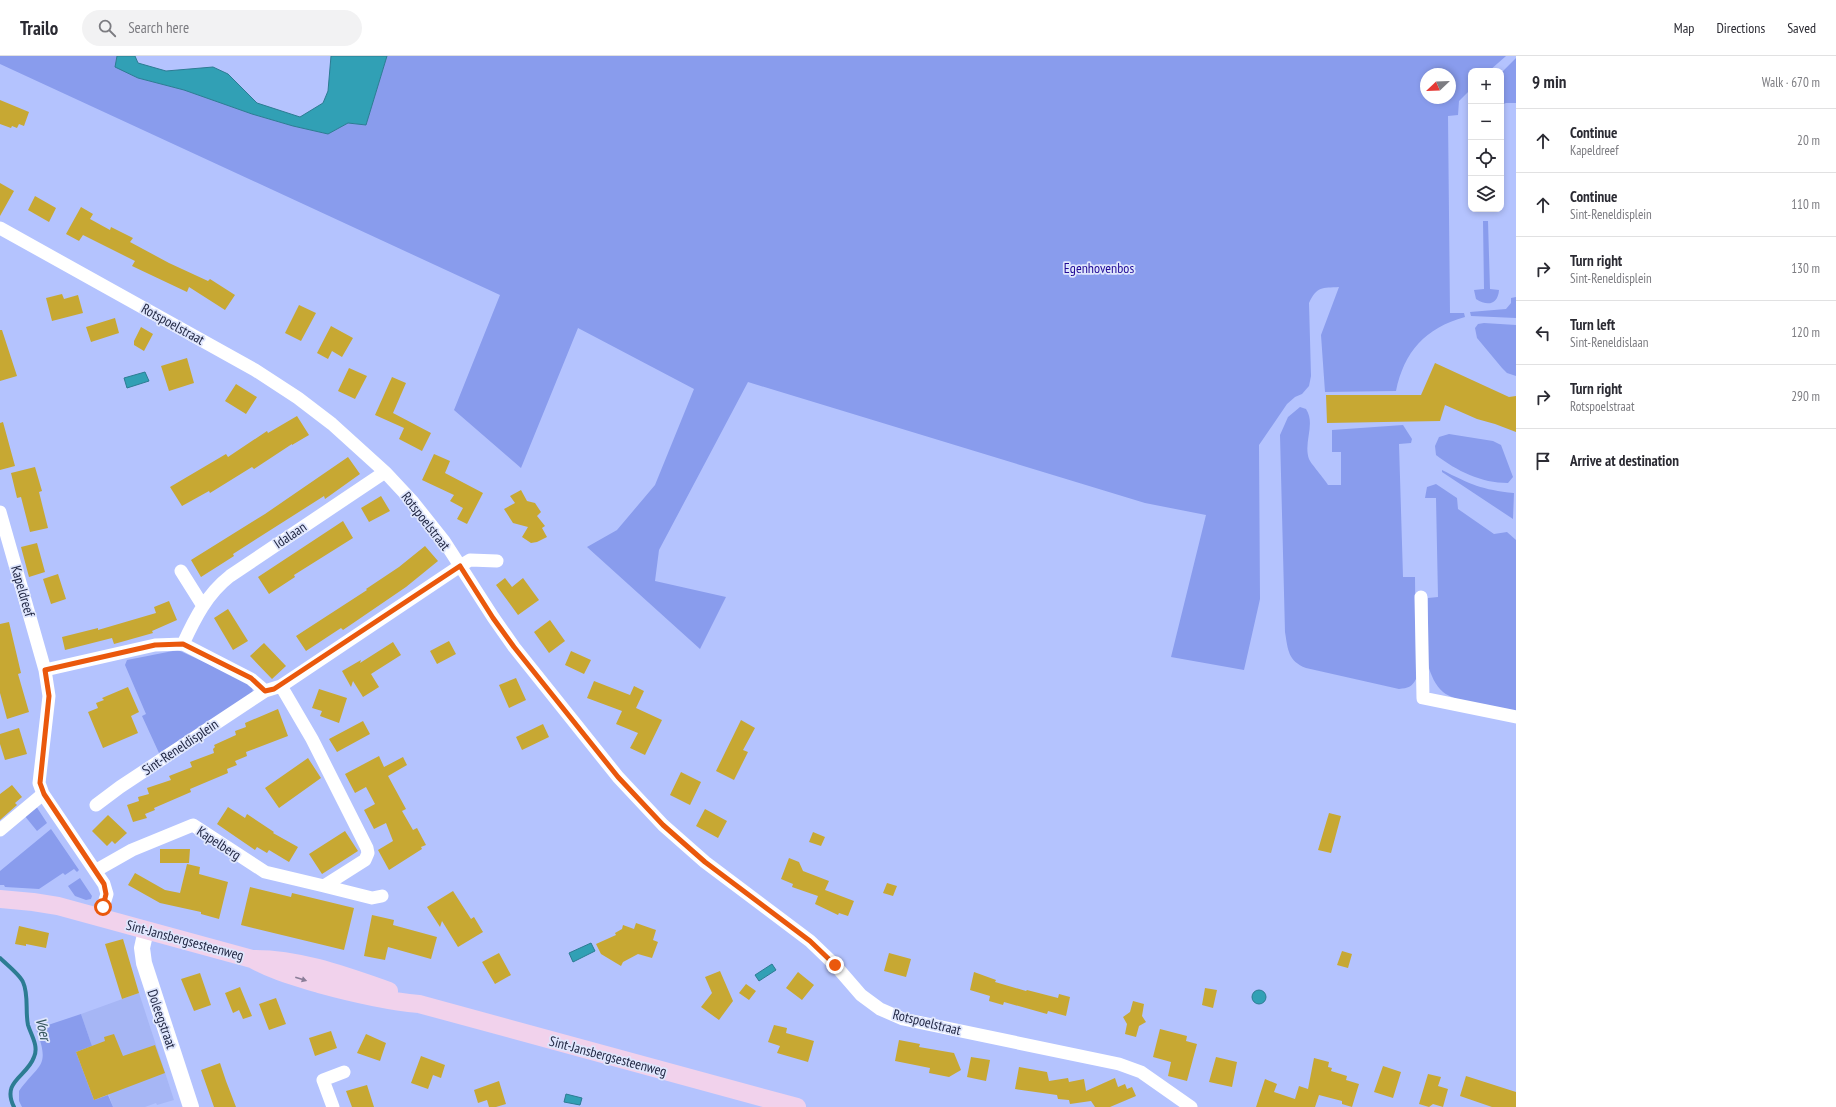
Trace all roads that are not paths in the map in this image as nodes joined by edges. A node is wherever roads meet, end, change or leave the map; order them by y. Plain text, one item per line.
1 (0, 228) edge
2 (385, 472) junction
3 (0, 512) edge
4 (497, 561) dead end
5 (460, 566) junction
6 (181, 571) dead end
7 (1421, 598) dead end
8 (203, 606) junction
9 (183, 644) junction
10 (45, 670) junction
11 (281, 686) junction
12 (265, 691) junction
13 (1516, 717) edge
14 (44, 794) junction
15 (96, 805) dead end
16 (0, 830) edge
17 (95, 871) junction
18 (324, 886) junction
19 (382, 896) dead end
20 (0, 899) edge
21 (100, 917) junction
22 (146, 930) junction
23 (344, 1072) dead end
24 (191, 1107) edge
25 (333, 1107) edge
26 (797, 1107) edge
27 (1191, 1107) edge

1 - 2 street, Rotspoelstraat
2 - 5 street, Rotspoelstraat
2 - 8 street, Idalaan
3 - 10 street, Kapeldreef
4 - 5 street, Sint-Reneldisplein
5 - 11 street, Sint-Reneldisplein
5 - 27 street, Rotspoelstraat
6 - 8 street
7 - 13 street
8 - 9 street, Idalaan
9 - 10 street
9 - 12 street
10 - 14 street
11 - 12 street, Sint-Reneldisplein
11 - 18 street
12 - 15 street, Sint-Reneldisplein
14 - 16 street
14 - 17 street
17 - 18 street, Kapelberg
17 - 21 street
18 - 19 street, Kapelberg
20 - 21 main road, Sint-Jansbergsesteenweg
21 - 22 main road, Sint-Jansbergsesteenweg
22 - 24 street, Doleegstraat
22 - 26 main road, Sint-Jansbergsesteenweg
23 - 25 street

